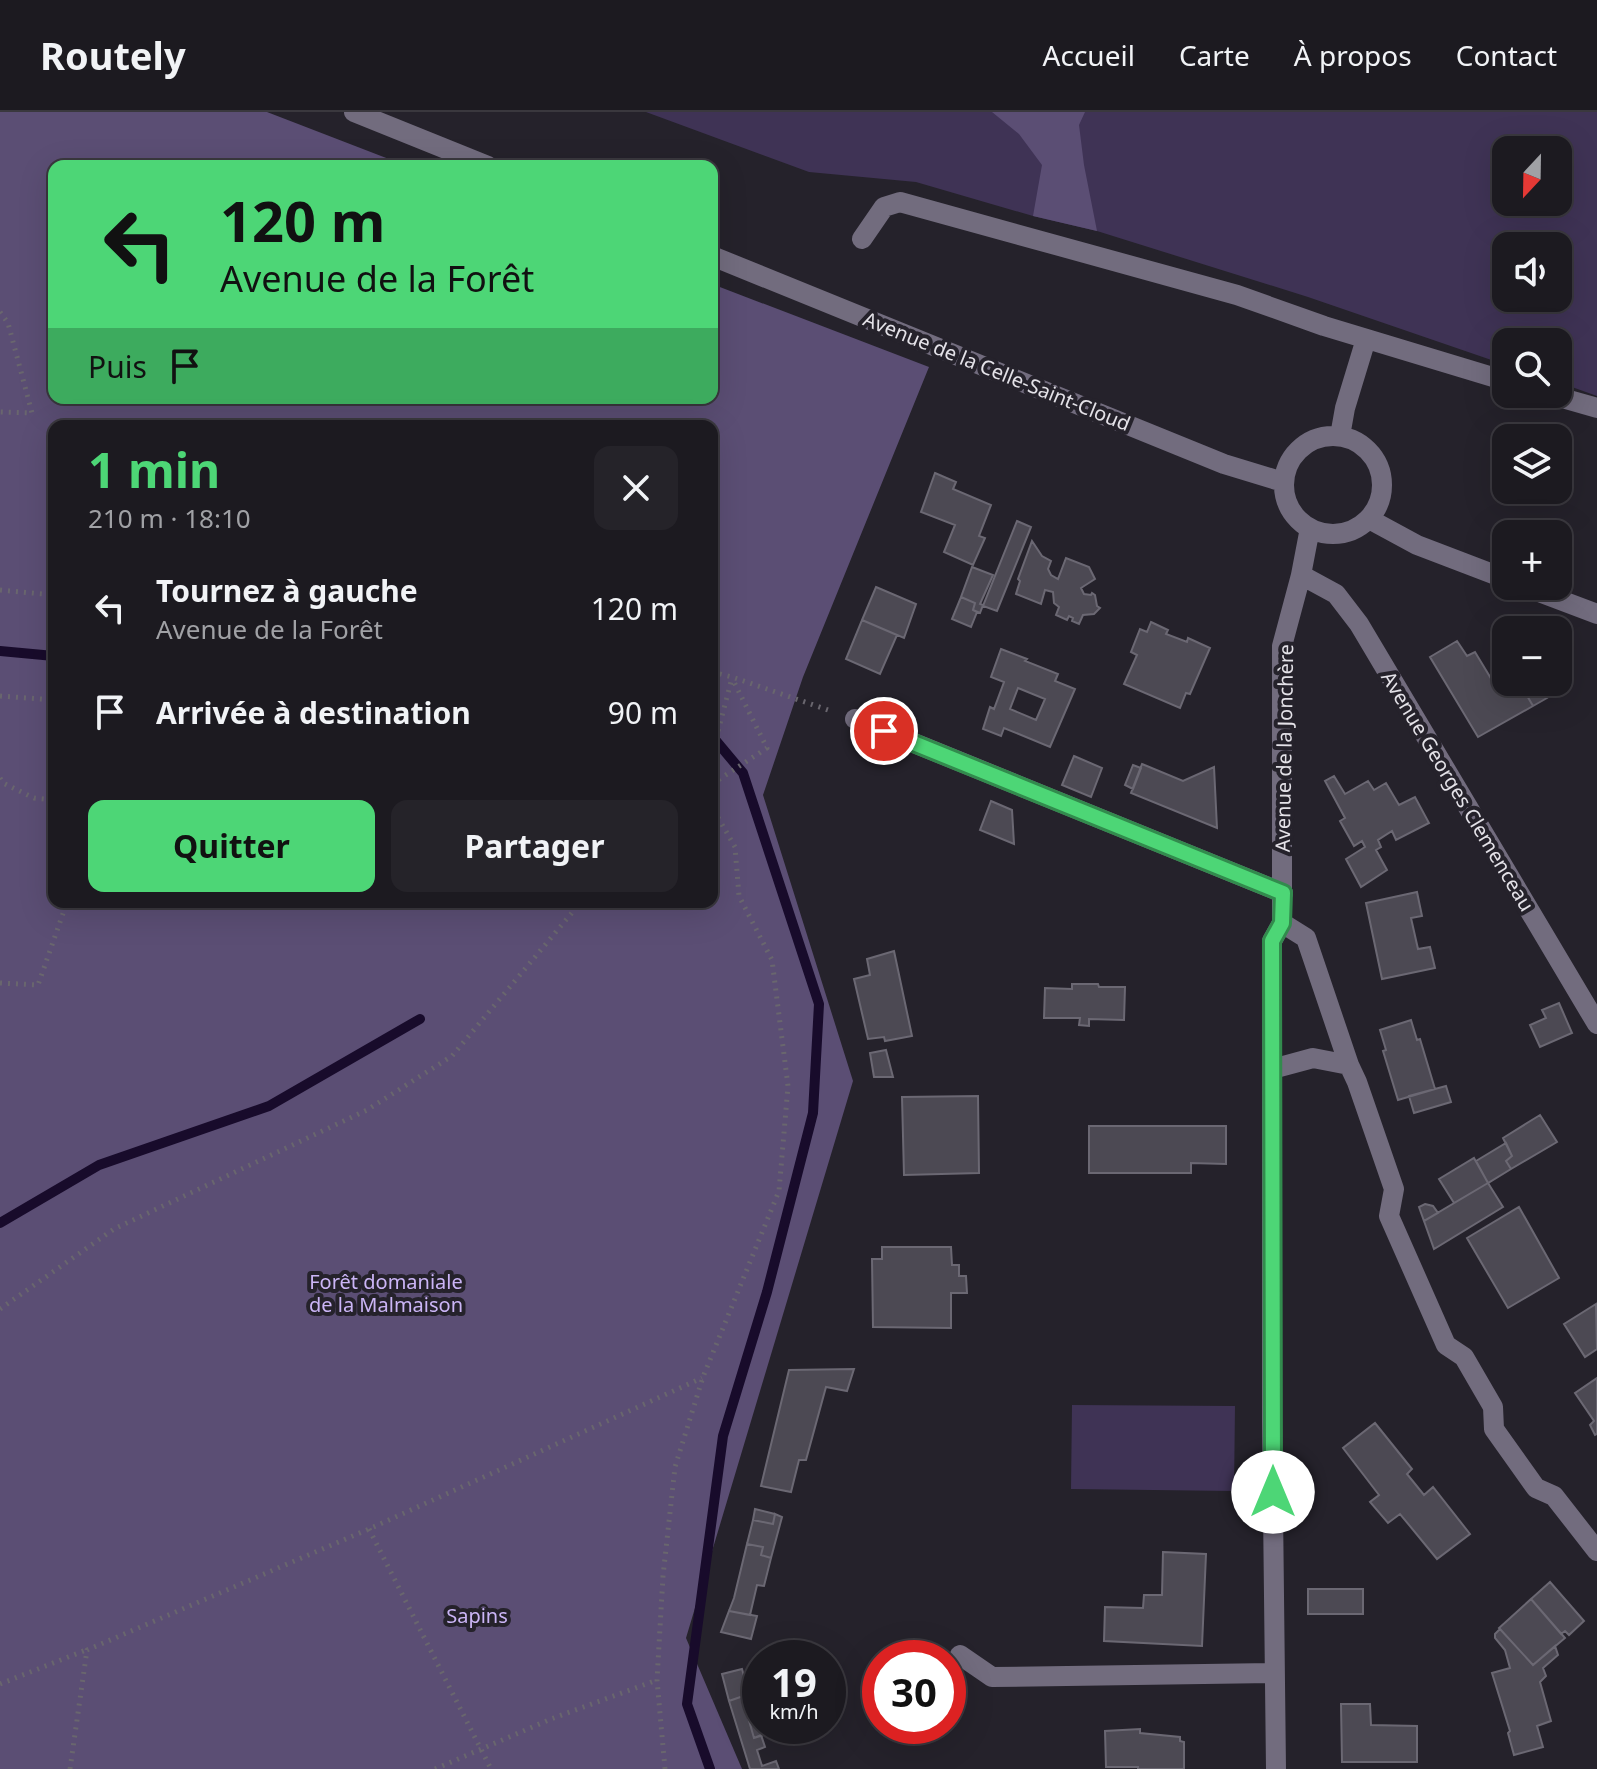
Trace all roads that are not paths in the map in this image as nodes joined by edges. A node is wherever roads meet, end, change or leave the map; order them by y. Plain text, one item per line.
1 (354, 112) edge
2 (473, 160) edge
3 (862, 239) dead end
4 (718, 258) edge
5 (1366, 339) junction
6 (1492, 377) edge
7 (1572, 401) edge
8 (1597, 408) edge
9 (1340, 436) junction
10 (1283, 482) junction
11 (1369, 519) junction
12 (1310, 528) junction
13 (1492, 574) edge
14 (1301, 575) junction
15 (1560, 600) edge
16 (1597, 614) edge
17 (855, 719) road end
18 (1283, 893) junction
19 (1282, 923) junction
20 (1597, 1024) edge
21 (1272, 1069) junction
22 (1353, 1074) junction
23 (1597, 1551) edge
24 (966, 1659) edge
25 (1274, 1673) junction
26 (1276, 1769) edge

1 - 2 street
3 - 5 street
4 - 10 street, Avenue de la Celle-Saint-Cloud
5 - 6 street
5 - 9 street
7 - 8 street
9 - 10 street
9 - 11 street
10 - 12 street
11 - 12 street
11 - 13 street
12 - 14 street, Avenue de la Jonchère
14 - 18 street, Avenue de la Jonchère
14 - 20 street, Avenue Georges Clemenceau
15 - 16 street
17 - 18 street
18 - 19 street, Avenue de la Jonchère
19 - 21 street, Avenue de la Jonchère
19 - 22 street
21 - 22 street
21 - 25 street, Avenue de la Jonchère
22 - 23 street
24 - 25 street
25 - 26 street, Avenue de la Jonchère

